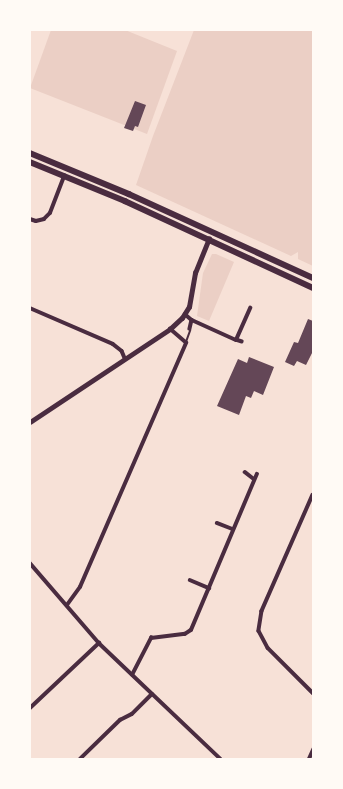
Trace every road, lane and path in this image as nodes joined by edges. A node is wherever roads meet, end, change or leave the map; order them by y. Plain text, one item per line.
1 (30, 154) edge
2 (30, 162) edge
3 (64, 176) junction
4 (30, 219) edge
5 (209, 239) junction
6 (313, 278) edge
7 (313, 288) edge
8 (30, 308) edge
9 (250, 308) dead end
10 (185, 314) junction
11 (192, 320) junction
12 (170, 329) junction
13 (190, 329) joint
14 (236, 340) junction
15 (242, 342) dead end
16 (186, 343) junction
17 (125, 358) junction
18 (30, 422) edge
19 (245, 472) dead end
20 (256, 474) dead end
21 (254, 479) junction
22 (313, 495) edge
23 (217, 523) dead end
24 (233, 529) junction
25 (30, 563) edge
26 (190, 580) dead end
27 (209, 588) junction
28 (67, 605) junction
29 (99, 643) junction
30 (132, 676) junction
31 (313, 693) edge
32 (152, 694) junction
33 (30, 708) edge
34 (313, 750) edge
35 (80, 759) edge
36 (221, 759) edge
37 (309, 759) edge

1 - 6 highway
2 - 3 highway
3 - 4 street
3 - 5 highway
5 - 7 highway
5 - 10 street
8 - 17 street
9 - 14 street
10 - 11 street
10 - 12 street
11 - 13 street
11 - 14 street
12 - 16 street
12 - 17 street
13 - 16 lane
14 - 15 street
16 - 28 street
17 - 18 street
19 - 21 street
20 - 21 street
21 - 24 street
22 - 31 street
23 - 24 street
24 - 27 street
25 - 28 street
26 - 27 street
27 - 30 street
28 - 29 street
29 - 30 street
29 - 33 street
30 - 32 street
32 - 35 street
32 - 36 street
34 - 37 street

